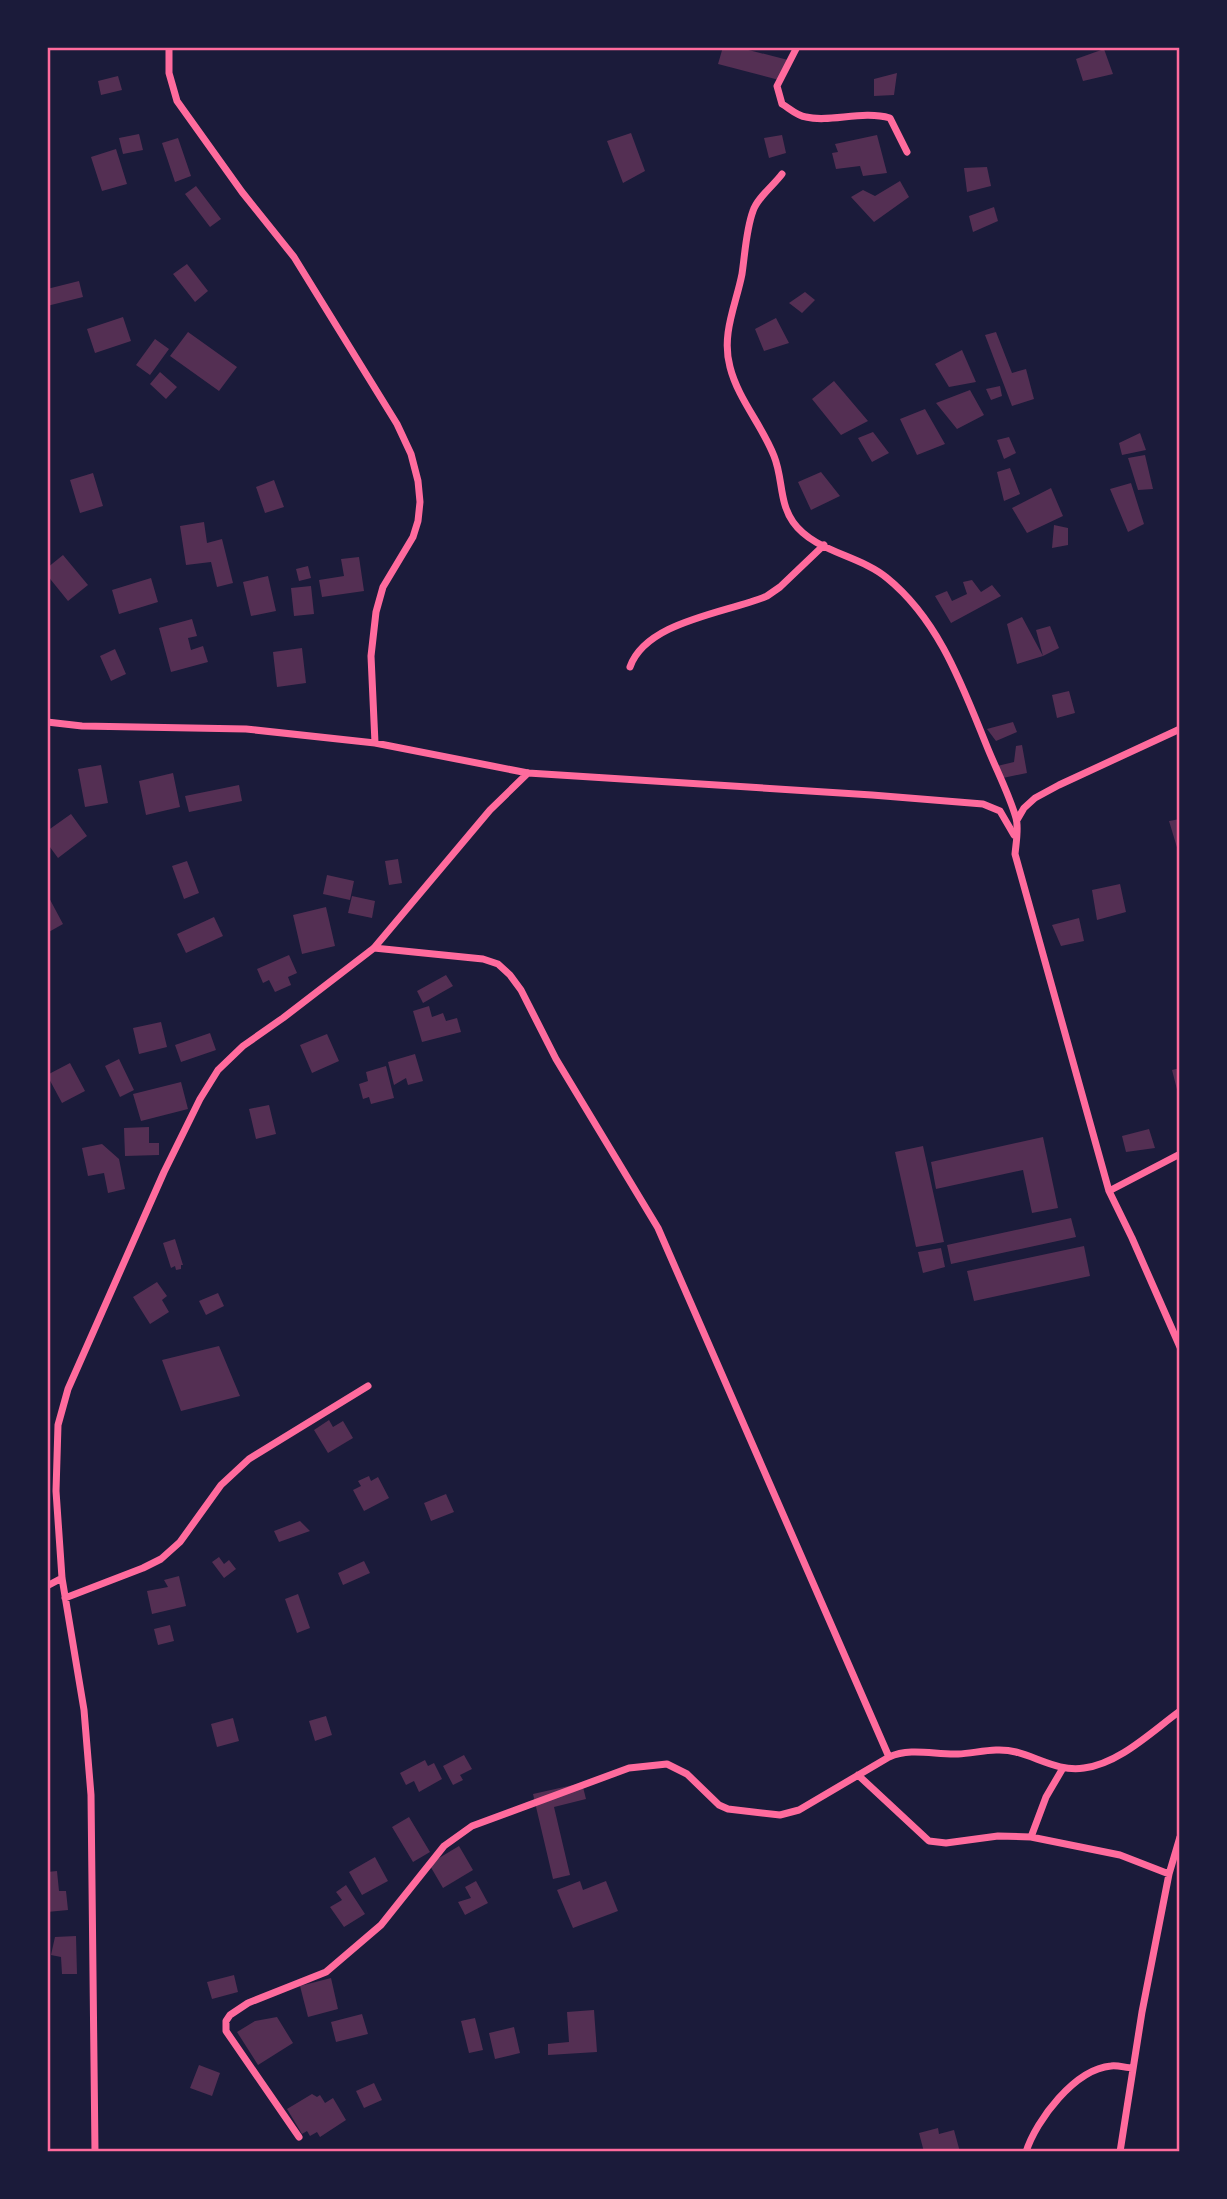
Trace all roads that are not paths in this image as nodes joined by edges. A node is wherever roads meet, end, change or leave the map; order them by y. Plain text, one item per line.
1 (169, 47) edge
2 (797, 47) edge
3 (907, 152) dead end
4 (782, 174) dead end
5 (824, 545) junction
6 (630, 667) dead end
7 (47, 722) edge
8 (1180, 729) edge
9 (374, 743) junction
10 (528, 773) junction
11 (1017, 820) junction
12 (1016, 839) junction
13 (374, 948) junction
14 (1180, 1154) edge
15 (1109, 1191) junction
16 (1180, 1347) edge
17 (368, 1386) dead end
18 (62, 1578) junction
19 (47, 1586) edge
20 (65, 1598) junction
21 (1180, 1711) edge
22 (889, 1757) junction
23 (1063, 1768) junction
24 (858, 1775) junction
25 (1031, 1837) junction
26 (1180, 1837) edge
27 (1169, 1874) junction
28 (1133, 2068) junction
29 (299, 2137) dead end
30 (95, 2152) edge
31 (1026, 2152) edge
32 (1120, 2152) edge

1 - 9 street
2 - 3 street
4 - 5 street
5 - 6 street
5 - 11 street
7 - 9 street
8 - 11 street
9 - 10 street
10 - 12 street
10 - 13 street
11 - 12 street
12 - 15 street
13 - 18 street
13 - 22 street
14 - 15 street
15 - 16 street
17 - 20 street
18 - 19 street
18 - 20 street
20 - 30 street
21 - 23 street
22 - 23 street
22 - 24 street
23 - 25 street
24 - 25 street
24 - 29 street
25 - 27 street
26 - 27 street
27 - 28 street
28 - 31 street
28 - 32 street

